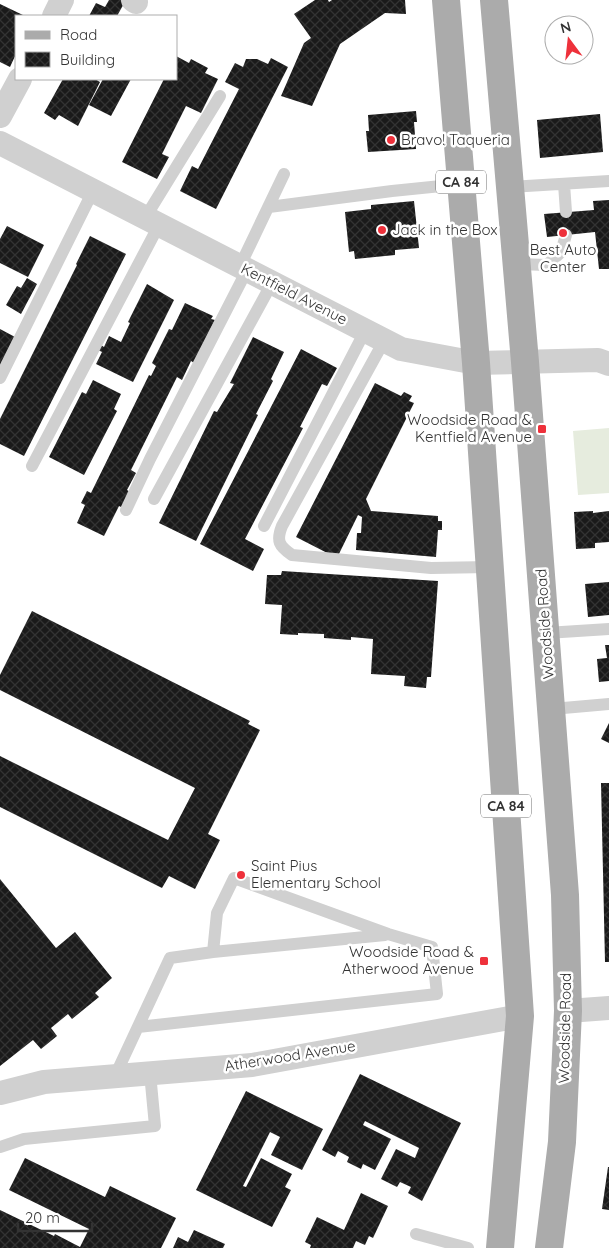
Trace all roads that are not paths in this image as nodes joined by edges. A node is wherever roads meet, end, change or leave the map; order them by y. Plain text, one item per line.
1 (62, 0) edge
2 (446, 0) edge
3 (494, 0) edge
4 (54, 15) edge
5 (19, 80) edge
6 (220, 96) dead end
7 (0, 116) edge
8 (0, 143) edge
9 (284, 174) dead end
10 (609, 182) edge
11 (461, 184) junction
12 (564, 184) junction
13 (510, 187) junction
14 (93, 191) junction
15 (269, 207) junction
16 (566, 212) dead end
17 (152, 221) junction
18 (566, 235) dead end
19 (517, 264) junction
20 (244, 268) junction
21 (272, 283) junction
22 (374, 336) junction
23 (525, 362) junction
24 (476, 363) junction
25 (609, 364) edge
26 (0, 378) edge
27 (32, 466) dead end
28 (154, 499) dead end
29 (126, 510) dead end
30 (264, 526) dead end
31 (490, 567) junction
32 (609, 628) edge
33 (546, 633) junction
34 (609, 704) edge
35 (552, 709) junction
36 (388, 934) junction
37 (213, 952) junction
38 (609, 1008) edge
39 (568, 1011) junction
40 (520, 1016) junction
41 (138, 1027) junction
42 (150, 1073) junction
43 (115, 1076) junction
44 (0, 1093) edge
45 (0, 1147) edge
46 (416, 1234) dead end
47 (468, 1248) edge
48 (500, 1248) edge
49 (549, 1248) edge

1 - 4 street
2 - 11 main road, CA 84
3 - 13 main road, Woodside Road
5 - 7 street
6 - 17 lane
8 - 14 street, Kentfield Avenue
9 - 15 lane
10 - 12 lane
11 - 15 lane
11 - 24 main road, CA 84
12 - 13 lane
12 - 16 lane
13 - 19 main road, Woodside Road
14 - 17 street, Kentfield Avenue
14 - 26 lane
15 - 20 lane
17 - 20 street, Kentfield Avenue
17 - 27 lane
18 - 19 lane
19 - 23 main road, Woodside Road
20 - 21 street, Kentfield Avenue
20 - 29 lane
21 - 22 street, Kentfield Avenue
21 - 28 lane
22 - 24 street, Kentfield Avenue
22 - 30 lane
22 - 31 lane
23 - 24 street, Kentfield Avenue
23 - 25 street, Kentfield Avenue
23 - 33 main road, Woodside Road
24 - 31 main road, CA 84
31 - 40 main road, CA 84
32 - 33 lane
33 - 35 main road, Woodside Road
34 - 35 lane
35 - 39 main road, Woodside Road
36 - 37 lane
36 - 37 lane
36 - 41 lane
37 - 41 lane
38 - 39 street
39 - 49 main road, Woodside Road
40 - 42 street, Atherwood Avenue
40 - 48 main road, CA 84
41 - 43 lane
42 - 43 street, Atherwood Avenue
42 - 45 lane
43 - 44 street, Atherwood Avenue
46 - 47 lane

